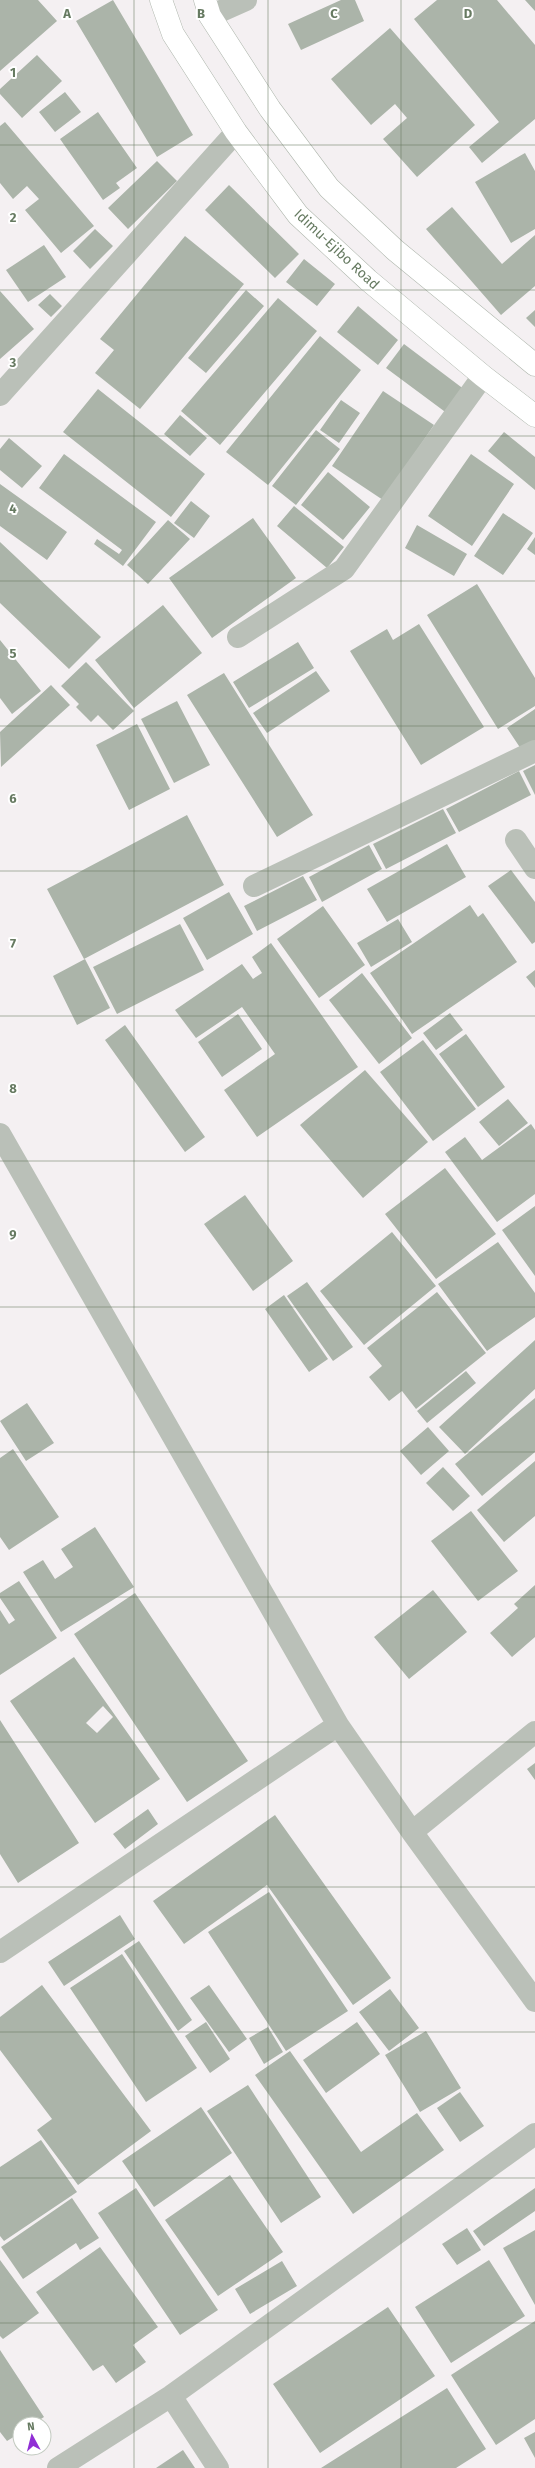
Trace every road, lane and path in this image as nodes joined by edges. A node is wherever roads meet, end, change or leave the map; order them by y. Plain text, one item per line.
1 (161, 0) edge
2 (246, 0) edge
3 (208, 8) edge
4 (236, 132) junction
5 (535, 365) edge
6 (483, 376) junction
7 (0, 395) edge
8 (535, 416) edge
9 (238, 637) dead end
10 (535, 751) edge
11 (516, 840) dead end
12 (535, 868) edge
13 (254, 886) dead end
14 (0, 1136) edge
15 (338, 1725) junction
16 (535, 1732) edge
17 (412, 1832) junction
18 (0, 1952) edge
19 (535, 2001) edge
20 (535, 2134) edge
21 (171, 2396) junction
22 (58, 2468) edge
23 (218, 2468) edge

1 - 4 main road, Idimu-Ejibo Road
2 - 3 street
3 - 5 main road
4 - 6 main road, Idimu-Ejibo Road
4 - 7 street
6 - 8 main road, Idimu-Ejibo Road
6 - 9 street
10 - 13 street
11 - 12 street
14 - 15 street
15 - 17 street
15 - 18 street
16 - 17 street
17 - 19 street
20 - 21 street
21 - 22 street
21 - 23 street

